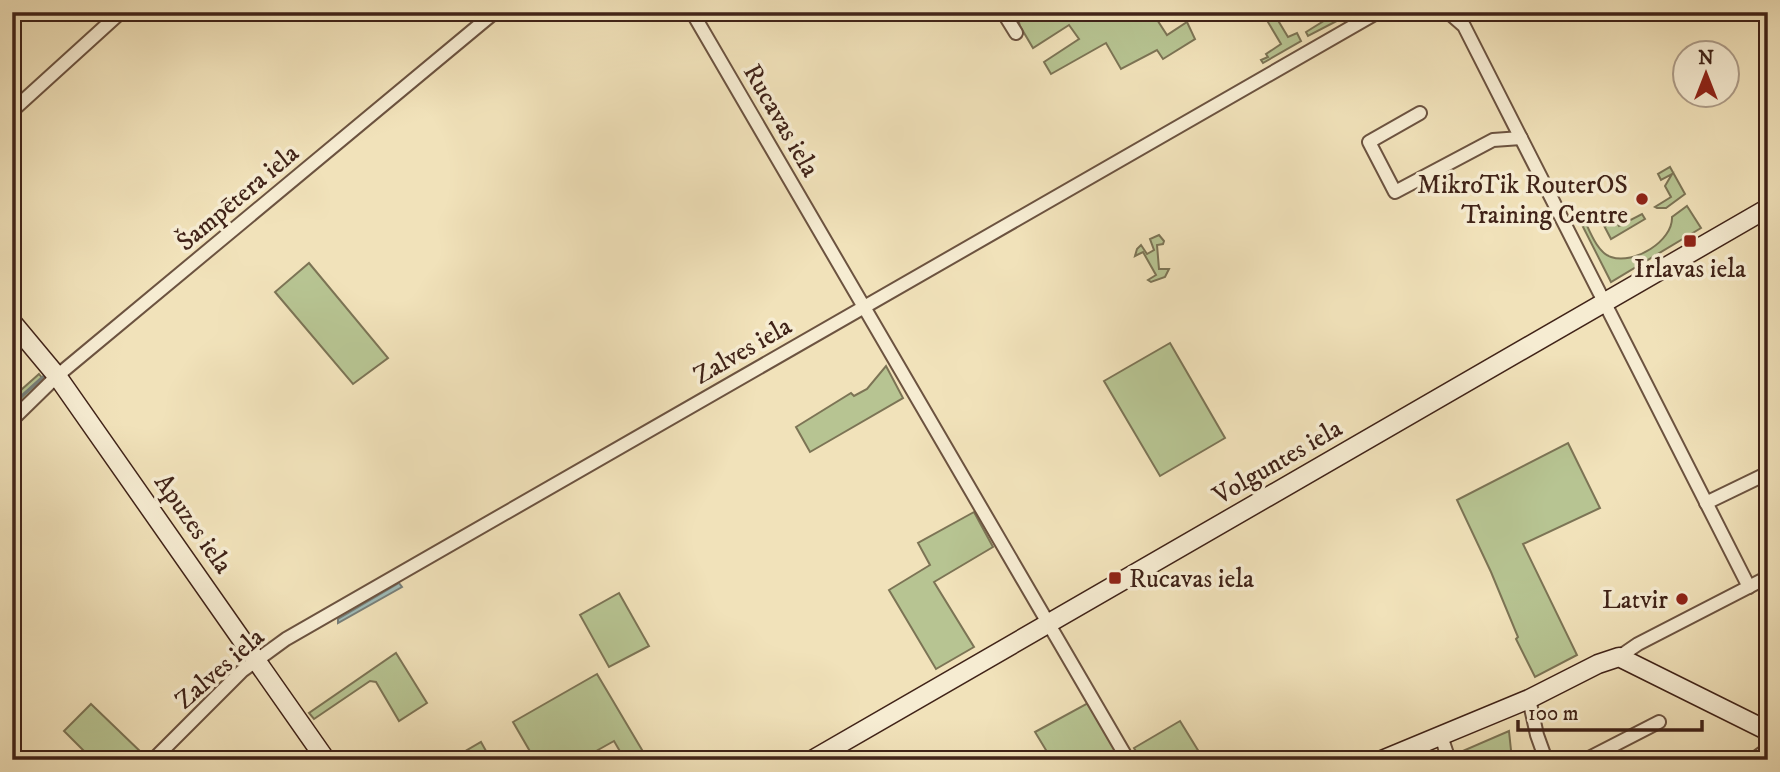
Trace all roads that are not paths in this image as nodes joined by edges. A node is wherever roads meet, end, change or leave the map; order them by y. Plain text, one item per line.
1 (121, 12) edge
2 (495, 12) edge
3 (692, 12) edge
4 (1003, 12) edge
5 (1378, 12) edge
6 (1448, 12) edge
7 (1016, 33) dead end
8 (12, 111) edge
9 (1420, 113) dead end
10 (1512, 121) junction
11 (1521, 138) junction
12 (1493, 140) junction
13 (1768, 208) edge
14 (1604, 304) junction
15 (864, 306) junction
16 (12, 322) edge
17 (57, 376) junction
18 (12, 420) edge
19 (1768, 472) edge
20 (1706, 503) junction
21 (1768, 577) edge
22 (1749, 587) junction
23 (1049, 624) junction
24 (1619, 657) junction
25 (256, 658) junction
26 (1529, 699) junction
27 (1659, 722) dead end
28 (1768, 731) edge
29 (1441, 736) junction
30 (1768, 748) edge
31 (153, 760) edge
32 (326, 760) edge
33 (812, 760) edge
34 (1128, 760) edge
35 (1382, 760) edge
36 (1449, 760) edge
37 (1546, 760) edge
38 (1585, 760) edge
39 (1752, 760) edge

1 - 8 street
2 - 17 street, Šampētera iela
3 - 15 street, Rucavas iela
4 - 7 street
5 - 15 street, Zalves iela
6 - 10 street
9 - 12 street
10 - 11 street
10 - 12 street
11 - 12 street
11 - 14 street
13 - 14 street, Volguntes iela
14 - 20 street
14 - 23 street, Volguntes iela
15 - 23 street, Rucavas iela
15 - 25 street, Zalves iela
16 - 17 street, Apuzes iela
17 - 18 street, Šampētera iela
17 - 25 street, Apuzes iela
19 - 20 street
20 - 22 street
21 - 22 street
22 - 24 street
23 - 33 street, Volguntes iela
23 - 34 street, Rucavas iela
24 - 26 street
24 - 28 street
25 - 31 street, Zalves iela
25 - 32 street, Apuzes iela
26 - 29 street
26 - 37 street
27 - 38 street
29 - 35 street
29 - 36 street
30 - 39 street

